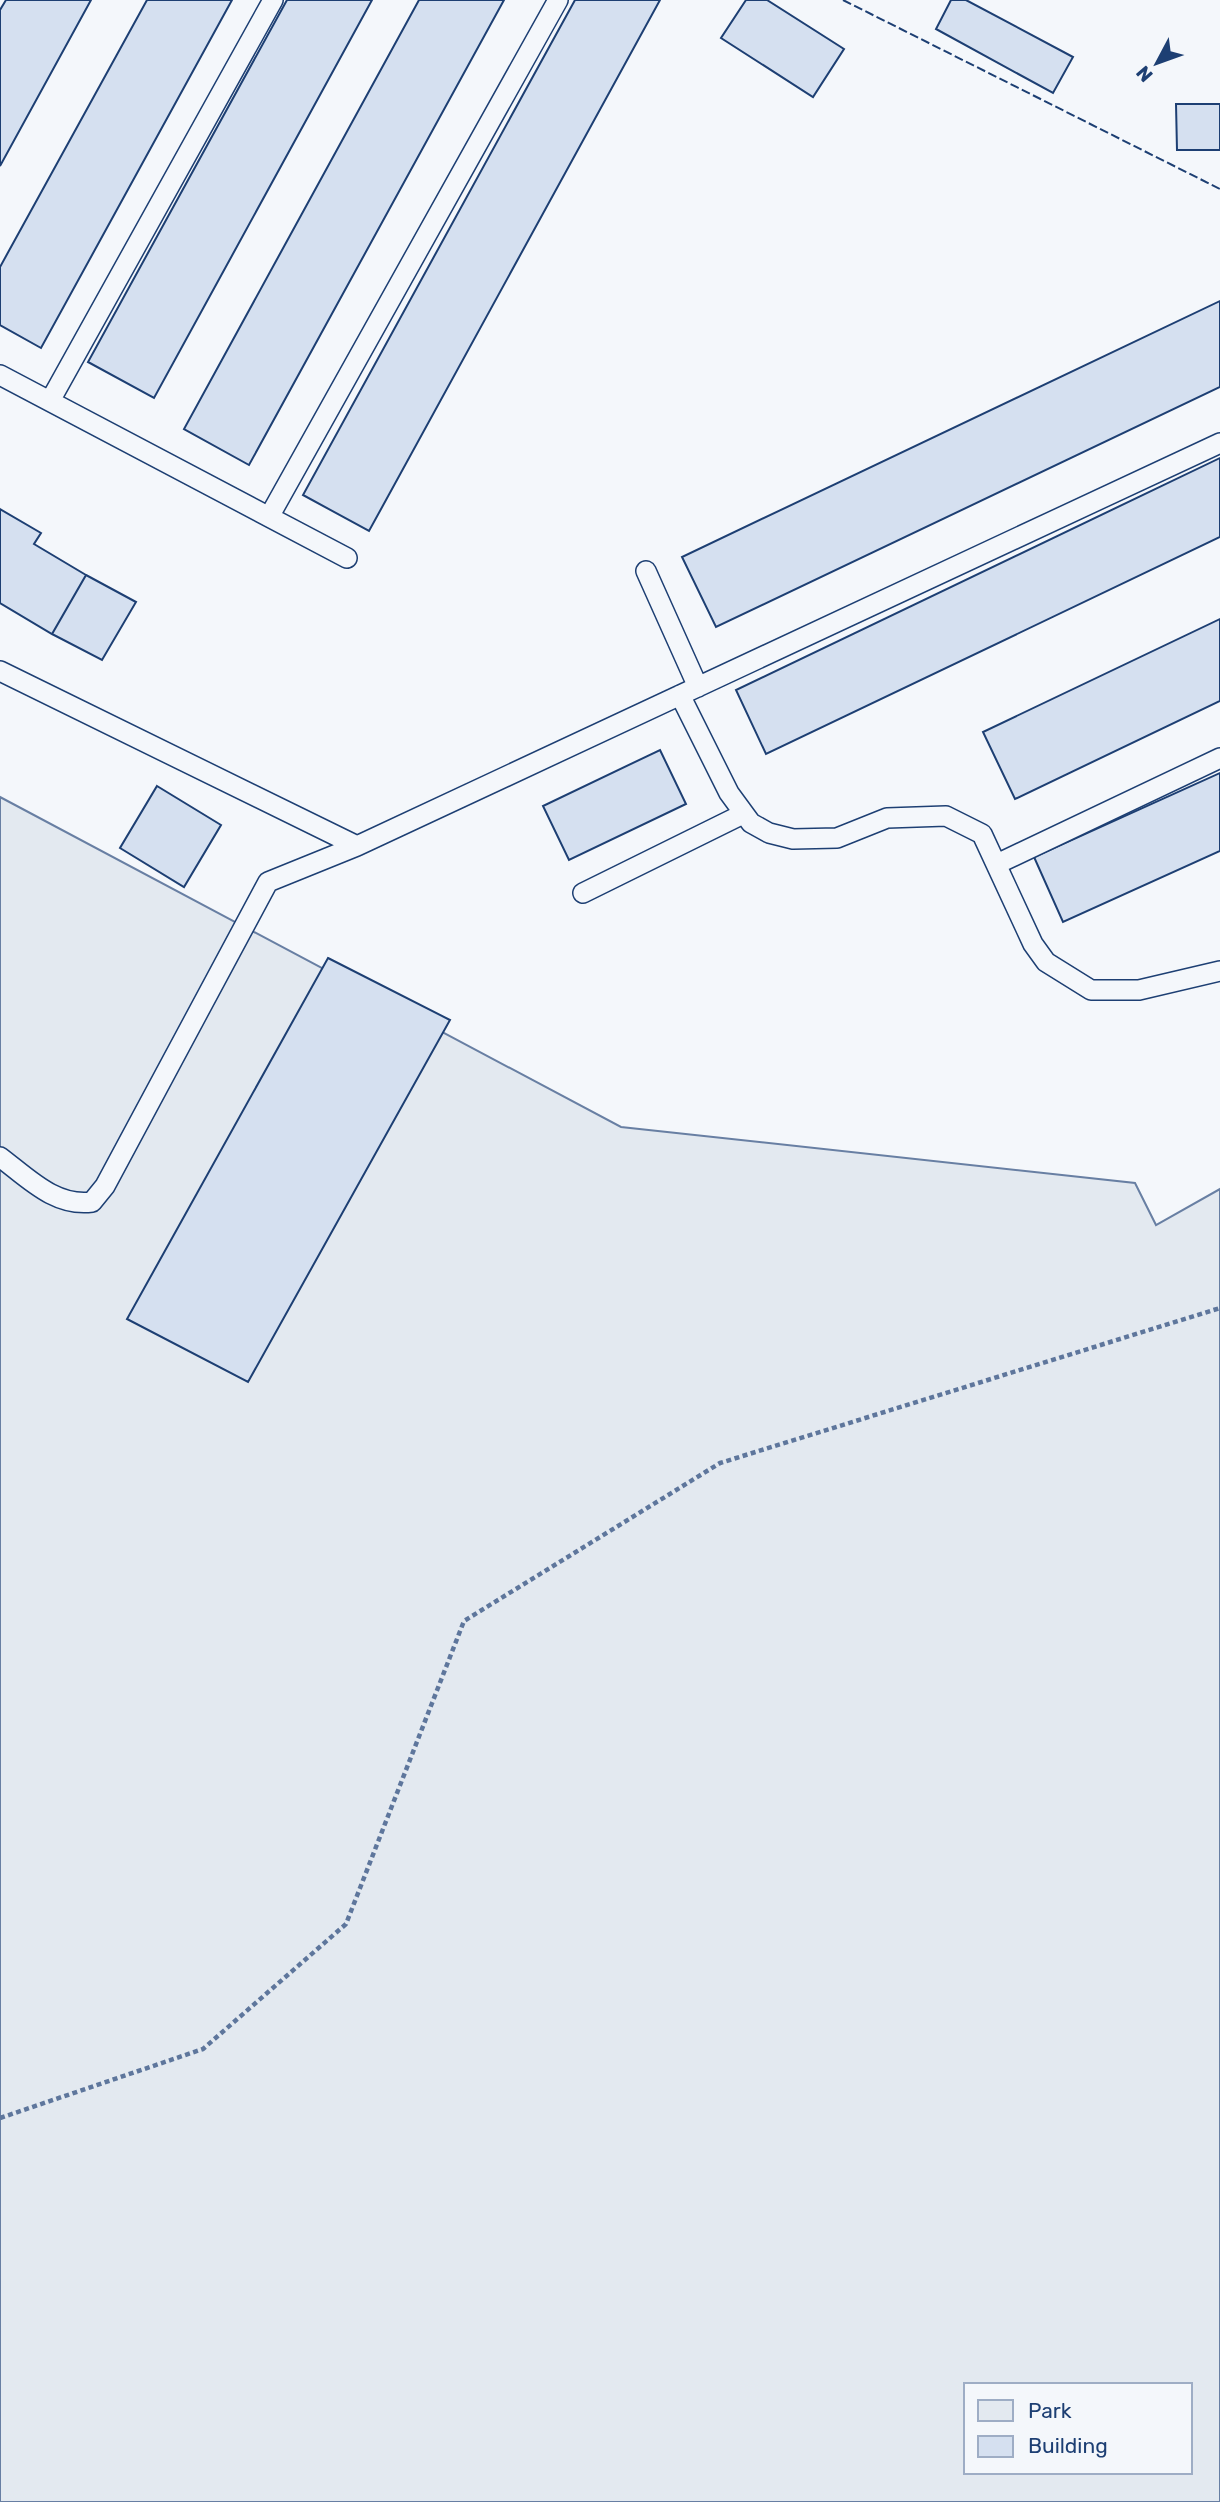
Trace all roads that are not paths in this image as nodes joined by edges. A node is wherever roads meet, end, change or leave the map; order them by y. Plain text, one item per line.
1 (273, 0) edge
2 (558, 0) edge
3 (0, 375) edge
4 (50, 401) junction
5 (1220, 443) edge
6 (269, 517) junction
7 (347, 558) dead end
8 (646, 570) dead end
9 (0, 671) edge
10 (689, 691) junction
11 (1220, 758) edge
12 (743, 814) junction
13 (357, 846) junction
14 (997, 864) junction
15 (583, 893) dead end
16 (1220, 971) edge
17 (0, 1157) edge

1 - 4 lane
2 - 6 lane
3 - 4 lane
4 - 6 lane
5 - 10 lane
6 - 7 lane
8 - 10 lane
9 - 13 lane
10 - 12 lane
10 - 13 lane
11 - 14 lane
12 - 14 lane
12 - 15 lane
13 - 17 lane
14 - 16 lane

